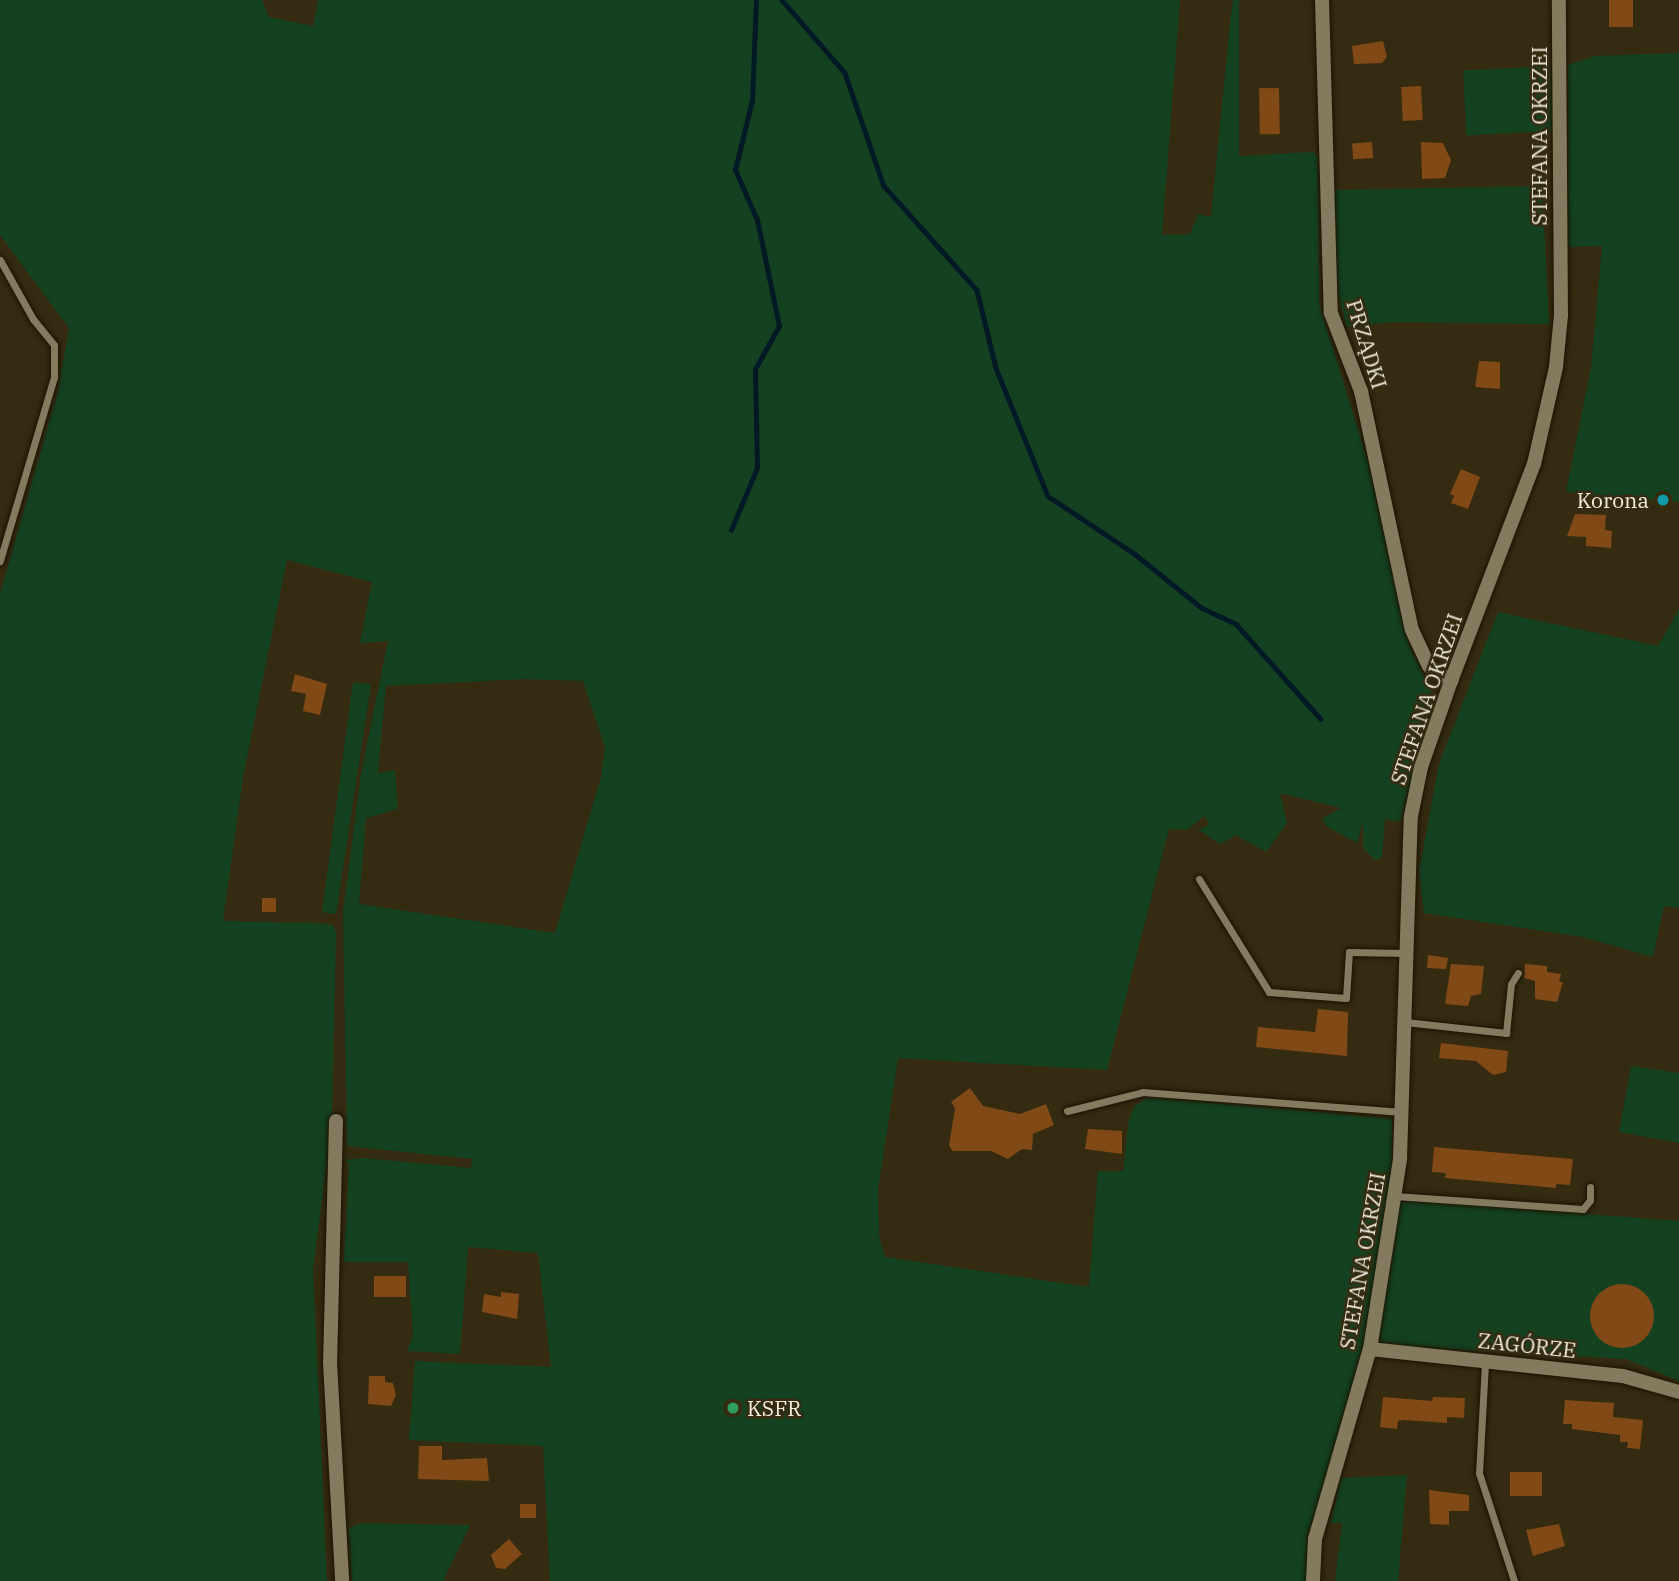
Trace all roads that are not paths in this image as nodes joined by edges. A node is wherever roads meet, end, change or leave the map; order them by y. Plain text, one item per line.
1 (1322, 0) edge
2 (1559, 0) edge
3 (0, 260) edge
4 (0, 561) edge
5 (1451, 681) junction
6 (1199, 879) dead end
7 (1405, 953) junction
8 (1518, 973) dead end
9 (1405, 1023) junction
10 (1067, 1111) dead end
11 (1403, 1112) junction
12 (335, 1121) dead end
13 (1590, 1187) dead end
14 (1395, 1196) junction
15 (1370, 1349) junction
16 (1485, 1363) junction
17 (1679, 1392) edge
18 (342, 1581) edge
19 (1313, 1581) edge
20 (1514, 1581) edge

1 - 5 street, PRZĄDKI
2 - 5 street, STEFANA OKRZEI
3 - 4 lane
5 - 7 street, STEFANA OKRZEI
6 - 7 lane
7 - 9 street, STEFANA OKRZEI
8 - 9 lane
9 - 11 street, STEFANA OKRZEI
10 - 11 lane
11 - 14 street, STEFANA OKRZEI
12 - 18 street
13 - 14 lane
14 - 15 street, STEFANA OKRZEI
15 - 16 street, ZAGÓRZE
15 - 19 street, STEFANA OKRZEI
16 - 17 street, ZAGÓRZE
16 - 20 lane

